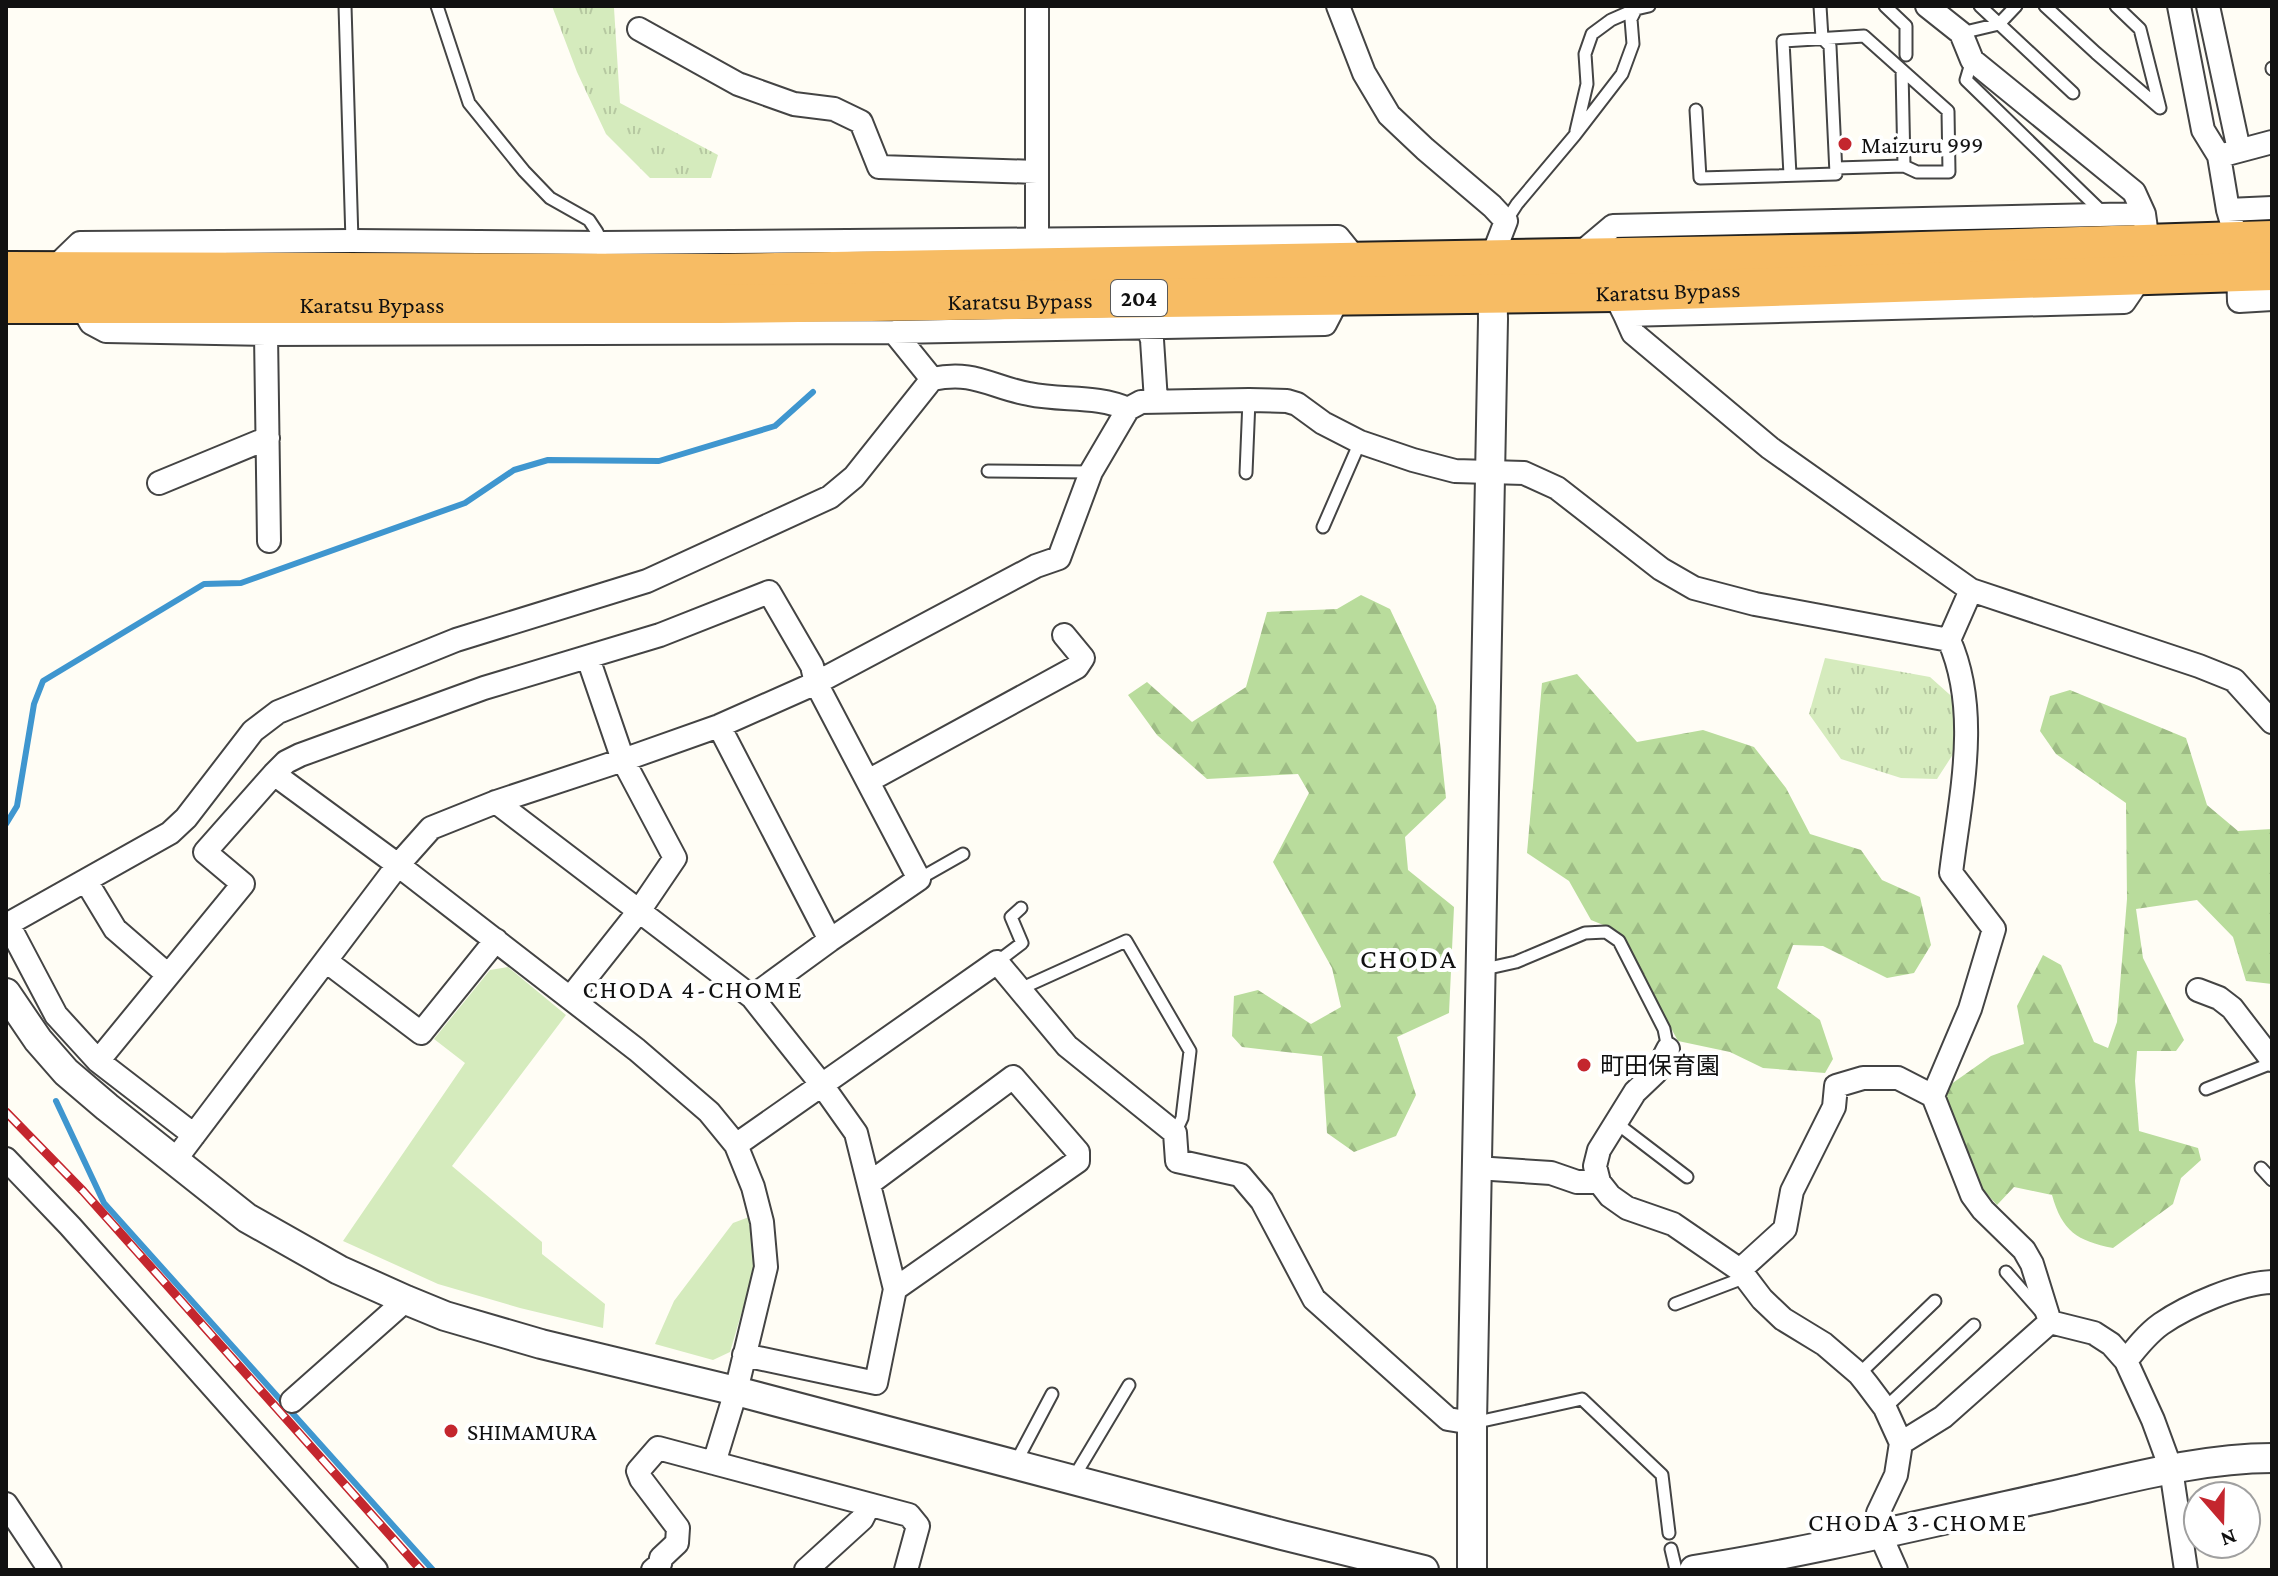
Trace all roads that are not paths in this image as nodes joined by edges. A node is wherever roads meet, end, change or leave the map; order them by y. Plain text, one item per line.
1 (345, 6) edge
2 (437, 6) edge
3 (1037, 6) edge
4 (1338, 6) edge
5 (1820, 6) edge
6 (1885, 6) edge
7 (1927, 6) edge
8 (1980, 6) edge
9 (2016, 6) edge
10 (2045, 6) edge
11 (2116, 6) edge
12 (2179, 6) edge
13 (2208, 6) edge
14 (1642, 8) edge
15 (1999, 24) junction
16 (639, 29) dead end
17 (1961, 33) junction
18 (1822, 38) junction
19 (1906, 55) dead end
20 (1972, 60) junction
21 (1902, 70) junction
22 (2073, 93) dead end
23 (1696, 110) dead end
24 (1575, 135) junction
25 (2272, 142) edge
26 (2229, 153) junction
27 (1904, 166) junction
28 (1836, 168) junction
29 (1037, 172) junction
30 (1790, 175) junction
31 (2272, 208) edge
32 (2104, 214) junction
33 (1506, 221) junction
34 (352, 241) junction
35 (1037, 241) junction
36 (602, 243) junction
37 (2144, 245) junction
38 (2250, 247) edge
39 (1081, 254) junction
40 (1574, 259) junction
41 (6, 271) edge
42 (51, 272) junction
43 (1492, 276) junction
44 (407, 288) junction
45 (719, 288) junction
46 (2272, 299) edge
47 (6, 304) edge
48 (80, 304) junction
49 (1619, 304) junction
50 (1141, 318) junction
51 (894, 332) junction
52 (266, 334) junction
53 (932, 379) junction
54 (1249, 400) junction
55 (1156, 401) junction
56 (1128, 409) junction
57 (268, 438) junction
58 (1360, 442) junction
59 (988, 471) dead end
60 (1489, 471) junction
61 (1091, 472) junction
62 (1246, 473) dead end
63 (159, 483) dead end
64 (1323, 527) dead end
65 (269, 541) dead end
66 (1971, 590) junction
67 (1064, 635) dead end
68 (1949, 640) junction
69 (588, 658) junction
70 (816, 683) junction
71 (2272, 722) edge
72 (719, 726) junction
73 (623, 760) junction
74 (274, 774) junction
75 (868, 781) junction
76 (496, 802) junction
77 (963, 854) dead end
78 (398, 865) junction
79 (919, 879) junction
80 (86, 881) junction
81 (1021, 908) dead end
82 (639, 911) junction
83 (496, 940) junction
84 (830, 940) junction
85 (326, 961) junction
86 (997, 962) junction
87 (1480, 971) junction
88 (168, 975) junction
89 (1020, 989) junction
90 (2198, 990) dead end
91 (6, 993) edge
92 (752, 997) junction
93 (570, 998) junction
94 (1668, 1049) joint
95 (98, 1061) junction
96 (2272, 1062) edge
97 (822, 1085) junction
98 (2206, 1089) dead end
99 (1933, 1096) junction
100 (1615, 1122) junction
101 (1175, 1133) junction
102 (194, 1135) junction
103 (736, 1145) junction
104 (6, 1159) edge
105 (175, 1160) junction
106 (1476, 1168) junction
107 (2261, 1168) dead end
108 (1687, 1177) dead end
109 (2272, 1180) edge
110 (1599, 1182) junction
111 (870, 1183) junction
112 (2006, 1272) dead end
113 (1743, 1273) junction
114 (2272, 1282) edge
115 (895, 1289) junction
116 (406, 1300) junction
117 (1935, 1301) dead end
118 (1675, 1304) dead end
119 (2050, 1322) junction
120 (1974, 1325) dead end
121 (744, 1355) junction
122 (2126, 1361) junction
123 (1859, 1374) junction
124 (1129, 1385) dead end
125 (736, 1391) junction
126 (1052, 1394) dead end
127 (292, 1401) dead end
128 (1885, 1408) junction
129 (1472, 1423) junction
130 (1901, 1443) junction
131 (2272, 1458) edge
132 (714, 1463) junction
133 (1014, 1464) junction
134 (2171, 1469) junction
135 (1073, 1479) junction
136 (6, 1504) edge
137 (869, 1505) junction
138 (1669, 1533) dead end
139 (1880, 1534) junction
140 (1671, 1549) dead end
141 (659, 1568) edge
142 (50, 1570) edge
143 (376, 1570) edge
144 (806, 1570) edge
145 (906, 1570) edge
146 (1424, 1570) edge
147 (1472, 1570) edge
148 (1676, 1570) edge
149 (1694, 1570) edge
150 (1896, 1570) edge
151 (2186, 1570) edge

1 - 34 lane
2 - 36 lane
3 - 29 street
4 - 33 street
5 - 18 lane
6 - 19 lane
7 - 17 street
8 - 15 lane
9 - 15 lane
10 - 11 lane
12 - 26 street
13 - 26 street
14 - 24 lane
14 - 24 lane
15 - 17 lane
15 - 22 lane
16 - 29 street
17 - 20 street
18 - 21 lane
18 - 28 lane
18 - 30 lane
20 - 32 lane
20 - 37 street
21 - 27 lane
21 - 27 lane
23 - 30 lane
24 - 33 lane
25 - 26 street
26 - 38 street
27 - 28 lane
28 - 30 lane
29 - 35 street
31 - 38 street
32 - 37 street
32 - 40 street
33 - 43 street
34 - 42 street
34 - 44 street
35 - 39 street
35 - 45 street
36 - 44 street
36 - 45 street
37 - 38 highway, Karatsu Bypass / 204
37 - 40 highway, Karatsu Bypass / 204
37 - 49 highway, Karatsu Bypass / 204
38 - 46 street
39 - 43 highway, Karatsu Bypass / 204
39 - 45 highway, Karatsu Bypass / 204
40 - 43 highway, Karatsu Bypass / 204
41 - 42 highway, Karatsu Bypass / 204
42 - 44 highway, Karatsu Bypass / 204
43 - 49 highway, Karatsu Bypass / 204
43 - 50 highway, Karatsu Bypass / 204
43 - 60 street
44 - 45 highway, Karatsu Bypass / 204
44 - 45 street
44 - 48 highway, Karatsu Bypass / 204
44 - 52 street
45 - 50 highway, Karatsu Bypass / 204
45 - 51 street
47 - 48 highway, Karatsu Bypass / 204
48 - 52 street
49 - 66 street
50 - 51 street
50 - 55 street
51 - 53 street
52 - 57 street
53 - 56 street
53 - 80 street
54 - 55 street
54 - 58 street
54 - 62 lane
55 - 56 street
56 - 61 street
57 - 63 street
57 - 65 street
58 - 60 street
58 - 64 lane
59 - 61 lane
60 - 68 street
60 - 87 street
61 - 70 street
66 - 68 street
66 - 71 street
67 - 75 street
68 - 99 street
69 - 70 street
69 - 73 street
69 - 74 street
70 - 72 street
70 - 75 street
72 - 73 street
72 - 84 street
73 - 76 street
73 - 82 street
74 - 78 street
74 - 88 street
75 - 79 street
76 - 78 street
76 - 82 street
77 - 79 lane
78 - 83 street
78 - 85 street
79 - 84 street
80 - 88 street
80 - 95 street
81 - 86 lane
82 - 92 street
82 - 93 street
83 - 85 street
83 - 93 street
84 - 92 street
85 - 102 street
86 - 89 street
86 - 97 street
87 - 94 lane
87 - 106 street
88 - 95 street
89 - 101 street
89 - 101 lane
90 - 96 street
91 - 105 street
92 - 97 street
93 - 103 street
94 - 100 street
95 - 102 street
96 - 98 lane
97 - 103 street
97 - 111 street
99 - 113 street
99 - 119 street
100 - 108 lane
100 - 110 street
101 - 129 street
102 - 105 street
103 - 121 street
104 - 143 street
105 - 116 street
106 - 110 street
106 - 129 street
107 - 109 lane
110 - 113 street
111 - 115 street
111 - 115 street
112 - 119 lane
113 - 118 lane
113 - 123 street
114 - 122 street
115 - 121 street
116 - 125 street
116 - 127 street
117 - 123 lane
119 - 122 street
119 - 130 street
120 - 128 lane
121 - 125 street
122 - 134 street
123 - 128 street
124 - 135 lane
125 - 132 street
125 - 133 street
126 - 133 lane
128 - 130 street
129 - 138 lane
129 - 147 street
130 - 139 street
131 - 134 street
132 - 137 street
132 - 141 street
133 - 135 street
134 - 139 street
134 - 151 street
135 - 146 street
136 - 142 street
137 - 144 street
137 - 145 street
139 - 149 street
139 - 150 street
140 - 148 lane

